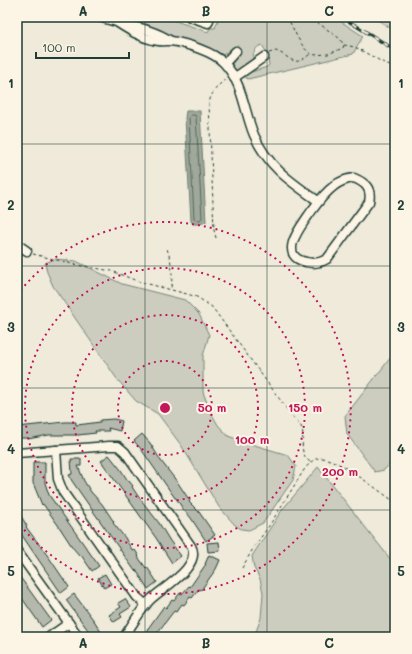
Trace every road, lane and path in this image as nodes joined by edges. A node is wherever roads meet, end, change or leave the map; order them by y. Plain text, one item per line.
1 (100, 17) edge
2 (190, 17) edge
3 (210, 17) edge
4 (287, 17) edge
5 (310, 17) edge
6 (344, 45) junction
7 (236, 51) dead end
8 (311, 54) junction
9 (264, 57) joint
10 (225, 63) junction
11 (395, 69) edge
12 (233, 76) junction
13 (318, 201) junction
14 (216, 238) dead end
15 (17, 244) edge
16 (166, 249) dead end
17 (27, 251) joint
18 (170, 289) junction
19 (56, 450) junction
20 (17, 453) edge
21 (310, 462) junction
22 (395, 502) edge
23 (17, 550) edge
24 (242, 568) dead end
25 (146, 605) junction
26 (69, 623) junction
27 (49, 637) edge
28 (79, 637) edge
29 (124, 637) edge

1 - 10 street
2 - 3 street
4 - 8 path
5 - 6 path
6 - 8 path
6 - 11 path
7 - 10 street
8 - 9 path
9 - 12 street
10 - 12 street
12 - 13 street
12 - 14 path
13 - 13 street
15 - 17 street
16 - 18 path
17 - 18 path
18 - 21 path
19 - 20 street
19 - 25 street
19 - 25 street
21 - 22 path
21 - 24 path
23 - 26 street
25 - 29 street
26 - 27 street
26 - 28 street

